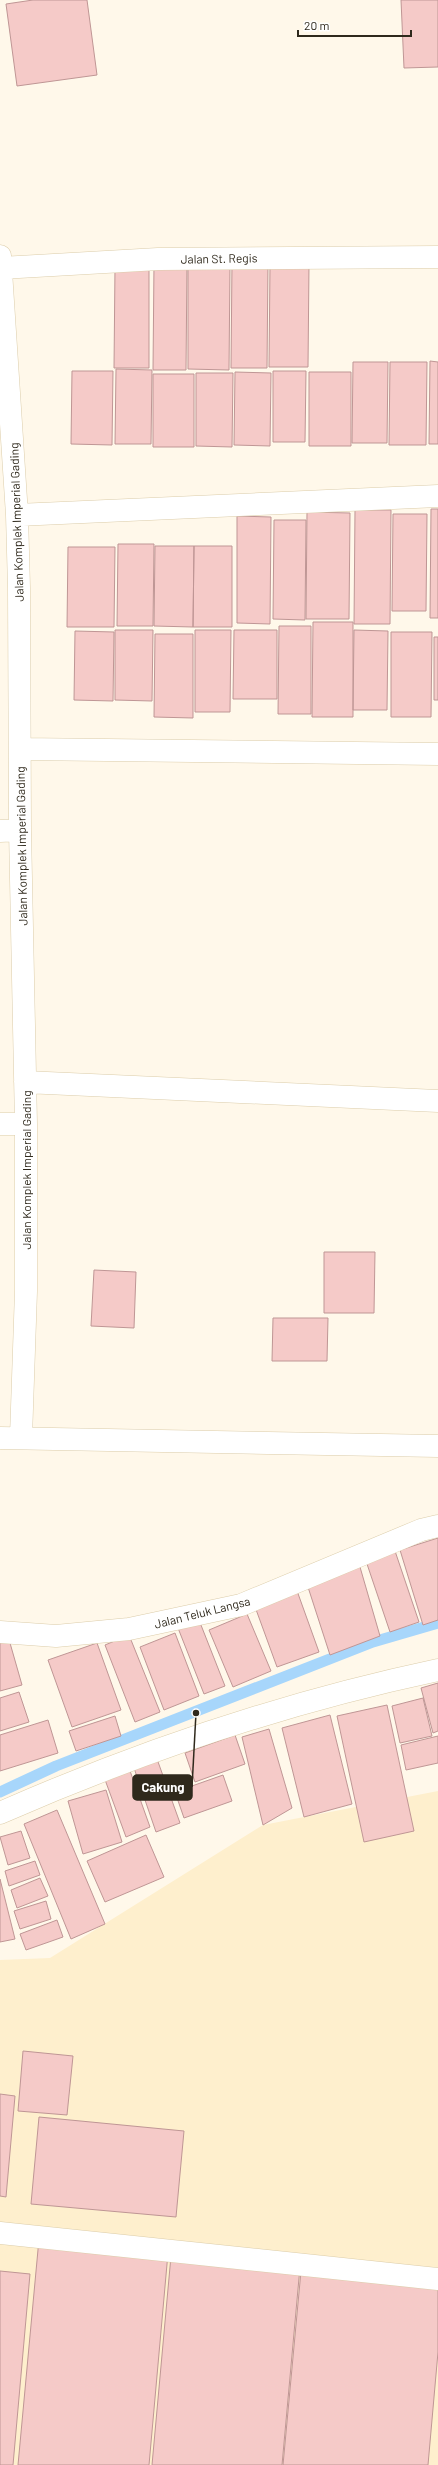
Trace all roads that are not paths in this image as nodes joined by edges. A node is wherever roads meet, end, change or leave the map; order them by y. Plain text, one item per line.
1 (438, 257) edge
2 (0, 262) edge
3 (438, 496) edge
4 (17, 514) junction
5 (9, 588) edge
6 (20, 749) junction
7 (438, 754) edge
8 (10, 831) edge
9 (25, 1082) junction
10 (438, 1100) edge
11 (0, 1124) edge
12 (26, 1124) junction
13 (11, 1437) edge
14 (438, 1446) edge
15 (438, 1526) edge
16 (0, 1632) edge
17 (438, 1670) edge
18 (0, 1813) edge
19 (0, 2233) edge
20 (438, 2279) edge

1 - 2 street, Jalan St. Regis
2 - 4 street, Jalan Komplek Imperial Gading
3 - 4 street
4 - 5 street, Jalan Komplek Imperial Gading
5 - 6 street, Jalan Komplek Imperial Gading
6 - 7 street
6 - 8 street, Jalan Komplek Imperial Gading
8 - 9 street, Jalan Komplek Imperial Gading
9 - 10 street
9 - 12 street, Jalan Komplek Imperial Gading
11 - 12 street
12 - 13 street, Jalan Komplek Imperial Gading
13 - 14 street
15 - 16 street, Jalan Teluk Langsa
17 - 18 street
19 - 20 street

